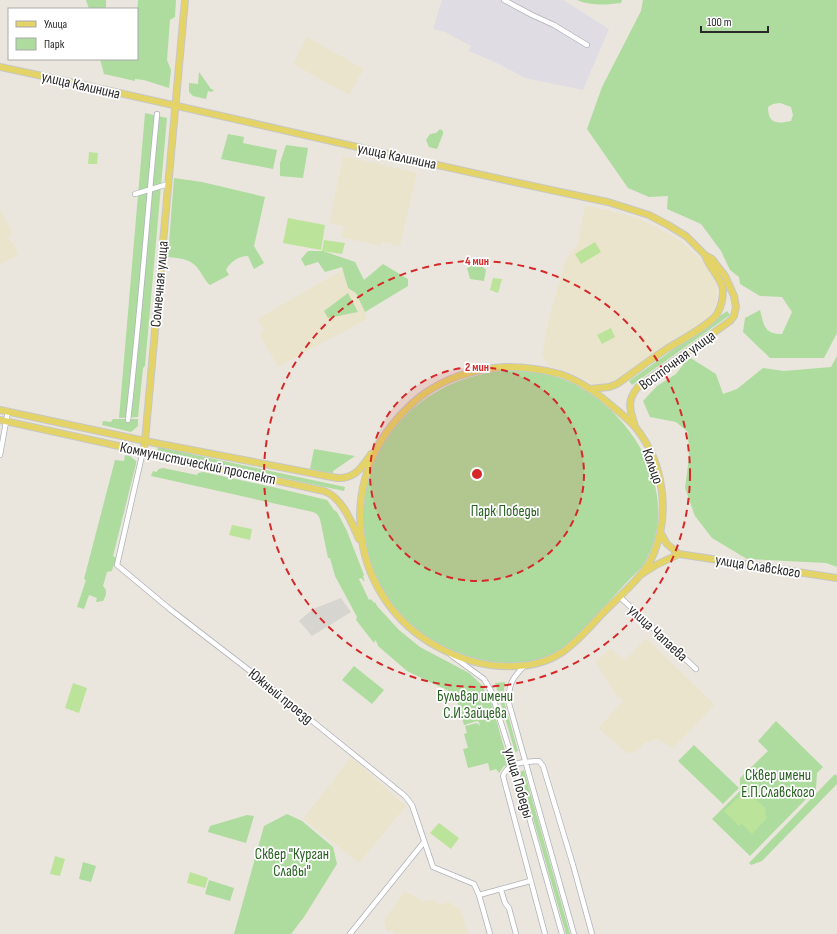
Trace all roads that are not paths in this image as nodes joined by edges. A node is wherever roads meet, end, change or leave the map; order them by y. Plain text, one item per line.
1 (185, 0) edge
2 (504, 0) edge
3 (587, 45) dead end
4 (0, 67) edge
5 (175, 106) junction
6 (157, 114) dead end
7 (168, 184) junction
8 (149, 190) junction
9 (135, 194) dead end
10 (705, 256) junction
11 (730, 321) joint
12 (589, 389) junction
13 (0, 410) edge
14 (8, 411) junction
15 (128, 420) dead end
16 (3, 421) edge
17 (635, 426) junction
18 (145, 441) junction
19 (378, 447) junction
20 (143, 451) junction
21 (0, 455) edge
22 (660, 532) junction
23 (363, 552) junction
24 (679, 554) junction
25 (117, 565) joint
26 (638, 577) junction
27 (837, 578) edge
28 (619, 596) junction
29 (446, 652) junction
30 (524, 666) junction
31 (696, 669) dead end
32 (525, 762) junction
33 (514, 764) junction
34 (424, 842) junction
35 (530, 881) junction
36 (500, 890) junction
37 (479, 895) junction
38 (350, 934) edge
39 (490, 934) edge
40 (516, 934) edge
41 (545, 934) edge
42 (562, 934) edge
43 (574, 934) edge
44 (592, 934) edge

1 - 5 main road, Солнечная улица
2 - 3 street
4 - 5 main road, улица Калинина
5 - 7 main road, Солнечная улица
5 - 10 main road, улица Калинина
6 - 8 street
7 - 8 street
7 - 18 main road, Солнечная улица
8 - 9 street
8 - 15 street
10 - 11 main road, улица Калинина
10 - 12 main road
11 - 17 main road, Восточная улица
12 - 17 main road, Кольцо
12 - 19 main road, Кольцо
13 - 14 main road, Коммунистический проспект
14 - 16 street
14 - 18 main road, Коммунистический проспект
16 - 20 main road, Коммунистический проспект
16 - 21 street
17 - 22 main road, Кольцо
18 - 19 main road, Коммунистический проспект
18 - 20 main road, Солнечная улица
19 - 23 main road, Кольцо
20 - 23 main road, Коммунистический проспект
20 - 25 street, Солнечная улица
22 - 24 main road
22 - 26 main road, Кольцо
23 - 29 main road, Кольцо
24 - 26 main road
24 - 27 main road, улица Славского
25 - 34 street, Южный проезд
26 - 28 main road, Кольцо
28 - 30 main road, Кольцо
28 - 31 street, улица Чапаева
29 - 30 main road, Кольцо
29 - 33 street, улица Победы
30 - 32 street, улица Победы
32 - 33 street
32 - 43 street, улица Победы
32 - 44 street, улица Победы
33 - 35 street
33 - 42 street, улица Победы
34 - 37 street, Южный проезд
34 - 38 street
35 - 36 street
35 - 41 street
36 - 37 street
36 - 40 street
37 - 39 street

